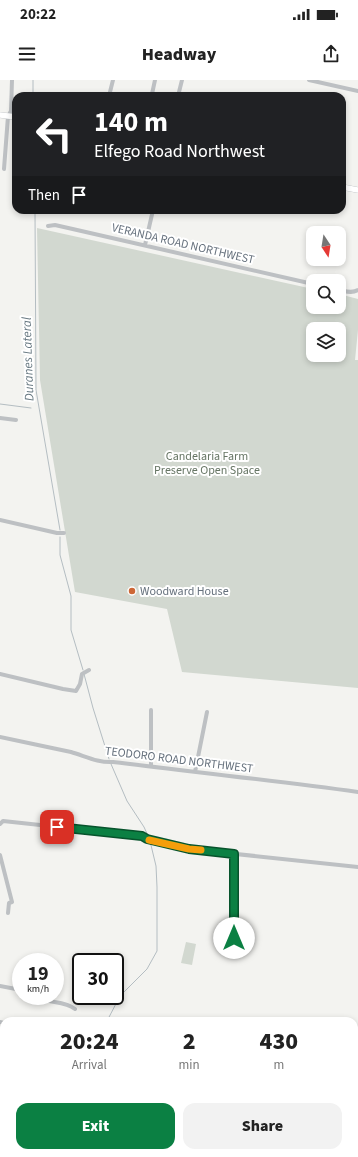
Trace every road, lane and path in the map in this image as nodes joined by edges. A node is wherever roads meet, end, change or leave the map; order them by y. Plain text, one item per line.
1 (12, 80) edge
2 (113, 80) edge
3 (155, 80) edge
4 (182, 80) edge
5 (309, 80) edge
6 (358, 91) edge
7 (110, 92) edge
8 (152, 92) edge
9 (179, 92) edge
10 (0, 115) edge
11 (8, 116) junction
12 (12, 116) edge
13 (4, 169) dead end
14 (346, 188) edge
15 (358, 192) edge
16 (152, 214) edge
17 (48, 226) dead end
18 (145, 245) junction
19 (306, 282) edge
20 (358, 290) edge
21 (346, 291) edge
22 (0, 418) edge
23 (16, 420) dead end
24 (0, 520) edge
25 (64, 533) dead end
26 (86, 671) dead end
27 (0, 674) edge
28 (151, 710) dead end
29 (207, 712) dead end
30 (0, 737) edge
31 (151, 766) junction
32 (195, 772) junction
33 (358, 792) edge
34 (0, 824) edge
35 (234, 854) junction
36 (0, 855) edge
37 (358, 866) edge
38 (8, 913) dead end
39 (233, 955) dead end
40 (0, 986) edge
41 (12, 988) edge
42 (64, 1003) edge
43 (75, 1009) dead end

1 - 11 street
2 - 7 street
3 - 8 street
4 - 9 street
5 - 6 street
10 - 11 street
11 - 12 street
11 - 13 street
14 - 15 street
16 - 18 street
17 - 18 street, VERANDA ROAD NORTHWEST
18 - 19 street, VERANDA ROAD NORTHWEST
20 - 21 street
22 - 23 street
24 - 25 street
26 - 27 street
28 - 31 street
29 - 32 street
30 - 31 street, TEODORO ROAD NORTHWEST
31 - 32 street, TEODORO ROAD NORTHWEST
32 - 33 street, TEODORO ROAD NORTHWEST
34 - 35 street
35 - 37 street
35 - 39 street
36 - 38 street
40 - 41 street
42 - 43 street

